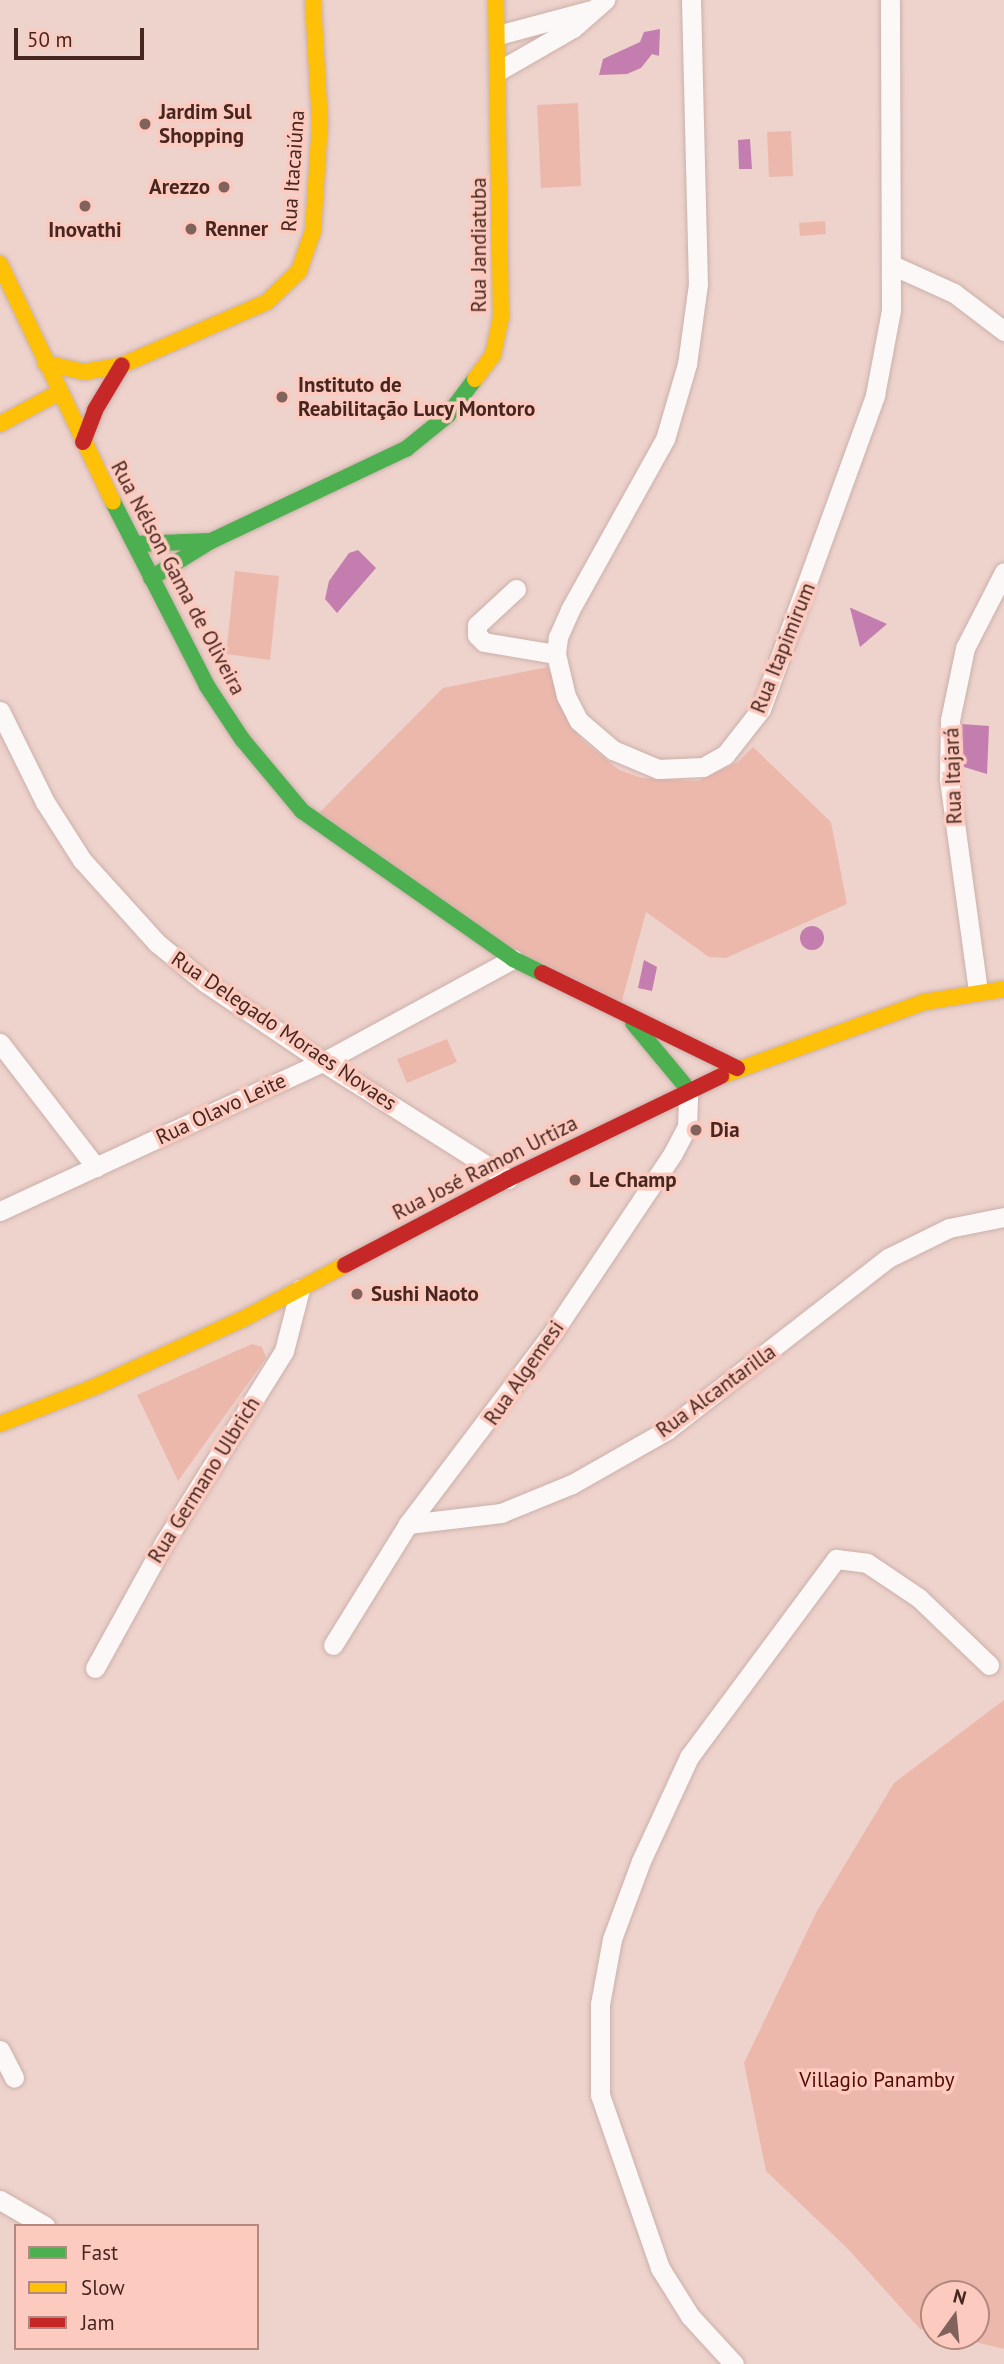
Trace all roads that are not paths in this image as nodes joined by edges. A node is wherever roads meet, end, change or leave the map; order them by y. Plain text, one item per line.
1 (496, 0) edge
2 (691, 0) edge
3 (890, 0) edge
4 (598, 5) edge
5 (316, 6) edge
6 (498, 35) junction
7 (500, 70) junction
8 (0, 264) edge
9 (892, 265) junction
10 (1004, 331) edge
11 (45, 363) junction
12 (122, 365) junction
13 (58, 393) junction
14 (0, 424) edge
15 (83, 442) junction
16 (211, 541) junction
17 (135, 544) junction
18 (1004, 572) edge
19 (151, 578) junction
20 (516, 589) dead end
21 (556, 654) junction
22 (0, 711) edge
23 (513, 959) junction
24 (1004, 989) edge
25 (978, 991) junction
26 (629, 1018) junction
27 (0, 1043) edge
28 (323, 1062) junction
29 (737, 1068) junction
30 (688, 1089) junction
31 (96, 1167) junction
32 (508, 1179) junction
33 (0, 1212) edge
34 (1004, 1217) edge
35 (300, 1289) junction
36 (0, 1424) edge
37 (408, 1524) junction
38 (333, 1645) dead end
39 (989, 1665) dead end
40 (95, 1668) dead end
41 (0, 2050) edge
42 (14, 2078) dead end
43 (0, 2200) edge
44 (42, 2224) edge
45 (734, 2364) edge

1 - 6 main road, Rua Jandiatuba
2 - 21 street, Rua Itapimirum
3 - 9 street, Rua Itapimirum
4 - 6 street
4 - 7 street
5 - 12 main road, Rua Itacaiúna
6 - 7 main road, Rua Jandiatuba
7 - 16 main road, Rua Jandiatuba
8 - 11 main road, Rua Nélson Gama de Oliveira
9 - 10 street
9 - 21 street, Rua Itapimirum
11 - 12 main road, Rua Itacaiúna
11 - 13 main road, Rua Nélson Gama de Oliveira
12 - 15 main road
13 - 14 main road
13 - 15 main road, Rua Nélson Gama de Oliveira
15 - 17 main road, Rua Nélson Gama de Oliveira
16 - 17 main road, Rua Jandiatuba
16 - 19 main road, Rua Jandiatuba
17 - 19 main road, Rua Nélson Gama de Oliveira
18 - 25 street, Rua Itajará
19 - 23 main road, Rua Nélson Gama de Oliveira
20 - 21 street
22 - 28 street, Rua Delegado Moraes Novaes
23 - 26 main road, Rua Nélson Gama de Oliveira
23 - 28 street, Rua Olavo Leite
24 - 25 main road, Rua José Ramon Urtiza
25 - 29 main road, Rua José Ramon Urtiza
26 - 29 main road, Rua Nélson Gama de Oliveira
26 - 30 main road, Rua Nélson Gama de Oliveira
27 - 31 street
28 - 31 street, Rua Olavo Leite
28 - 32 street, Rua Delegado Moraes Novaes
29 - 30 main road, Rua José Ramon Urtiza
30 - 32 main road, Rua José Ramon Urtiza
30 - 37 street, Rua Algemesi
31 - 33 street, Rua Olavo Leite
32 - 35 main road, Rua José Ramon Urtiza
34 - 37 street, Rua Alcantarilla
35 - 36 main road, Rua José Ramon Urtiza
35 - 40 street, Rua Germano Ulbrich
37 - 38 street, Rua Algemesi
39 - 45 street
41 - 42 street
43 - 44 street

